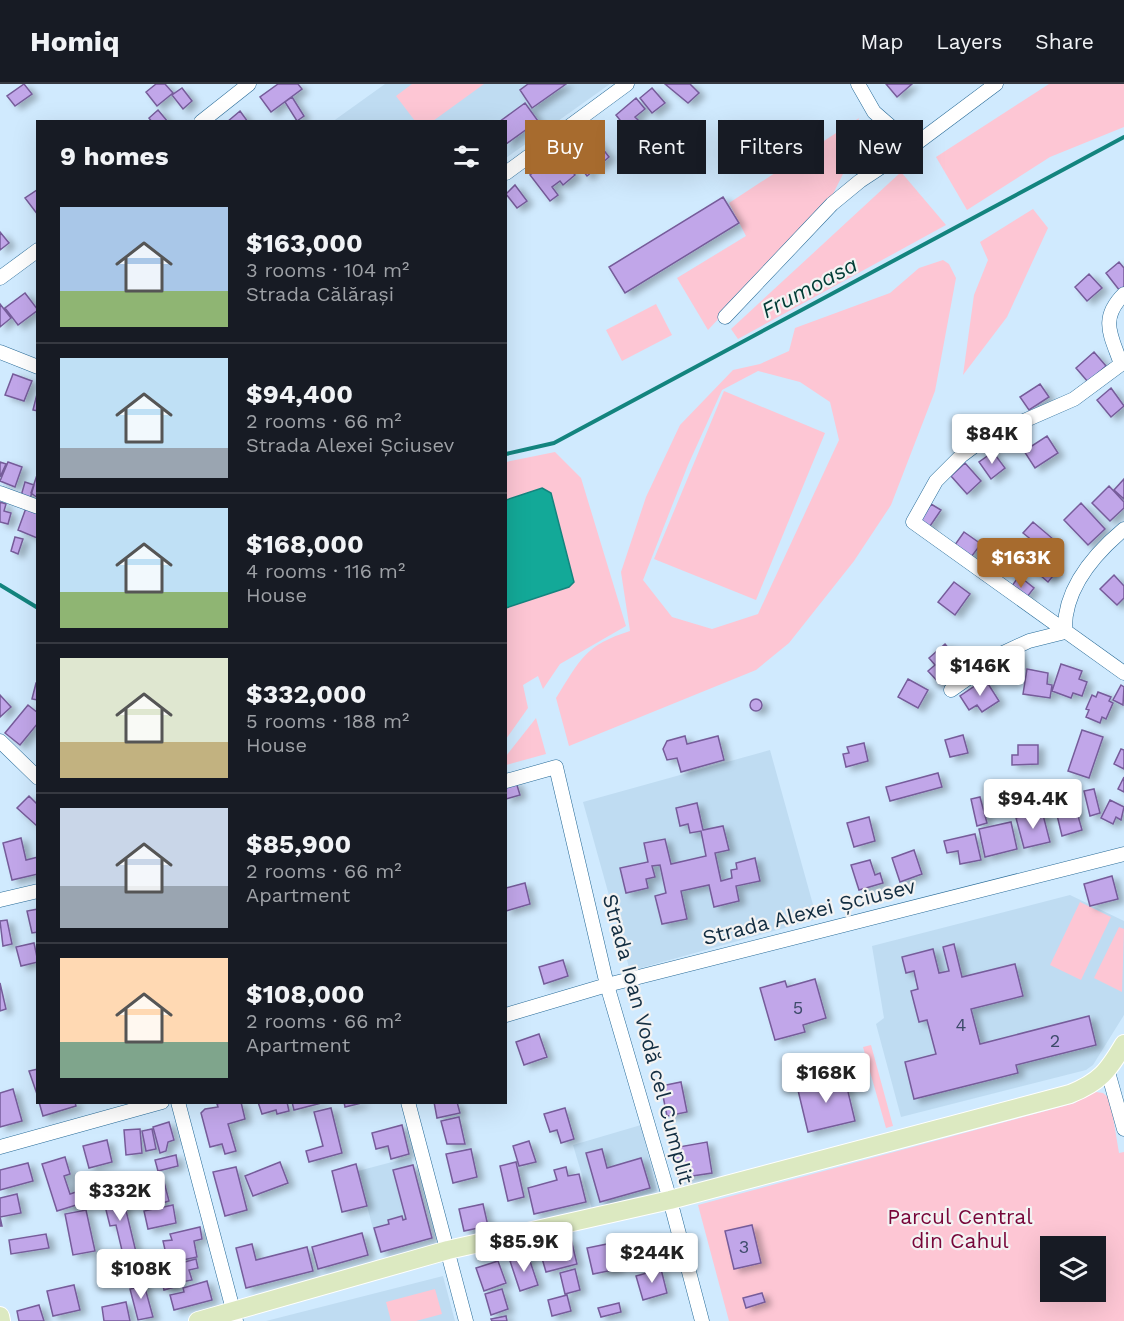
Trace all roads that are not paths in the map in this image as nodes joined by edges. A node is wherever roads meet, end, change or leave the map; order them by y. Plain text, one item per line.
1 (249, 84) edge
2 (627, 84) edge
3 (858, 84) edge
4 (996, 84) edge
5 (204, 120) edge
6 (883, 120) edge
7 (923, 139) edge
8 (507, 172) edge
9 (871, 174) edge
10 (36, 251) edge
11 (0, 278) edge
12 (1124, 294) edge
13 (725, 317) dead end
14 (0, 352) edge
15 (1123, 363) edge
16 (36, 366) edge
17 (0, 493) edge
18 (36, 506) edge
19 (1124, 529) edge
20 (1065, 632) junction
21 (1124, 673) edge
22 (951, 690) dead end
23 (0, 741) edge
24 (36, 776) edge
25 (507, 781) edge
26 (1124, 854) edge
27 (36, 891) edge
28 (0, 900) edge
29 (607, 985) junction
30 (507, 1015) edge
31 (1124, 1044) edge
32 (1108, 1071) junction
33 (155, 1104) edge
34 (179, 1104) edge
35 (409, 1104) edge
36 (1124, 1129) edge
37 (0, 1147) edge
38 (670, 1200) junction
39 (448, 1250) junction
40 (0, 1316) edge
41 (234, 1316) edge
42 (1, 1321) edge
43 (198, 1321) edge
44 (466, 1321) edge
45 (702, 1321) edge

1 - 5 street
2 - 8 street
3 - 6 street
4 - 7 street
9 - 13 street
10 - 11 street
12 - 15 street
14 - 16 street
15 - 20 street
17 - 18 street
19 - 20 street
20 - 21 street
20 - 22 street
23 - 24 street
25 - 29 street, Strada Ioan Vodă cel Cumplit
26 - 29 street, Strada Alexei Șciusev
27 - 28 street
29 - 30 street, Strada Alexei Șciusev
29 - 38 street, Strada Ioan Vodă cel Cumplit
31 - 32 main road
32 - 36 street
32 - 38 main road
33 - 37 street
34 - 41 street
35 - 39 street
38 - 39 main road
38 - 45 street, Strada Ioan Vodă cel Cumplit
39 - 41 main road
39 - 44 street
40 - 42 main road
41 - 43 main road

